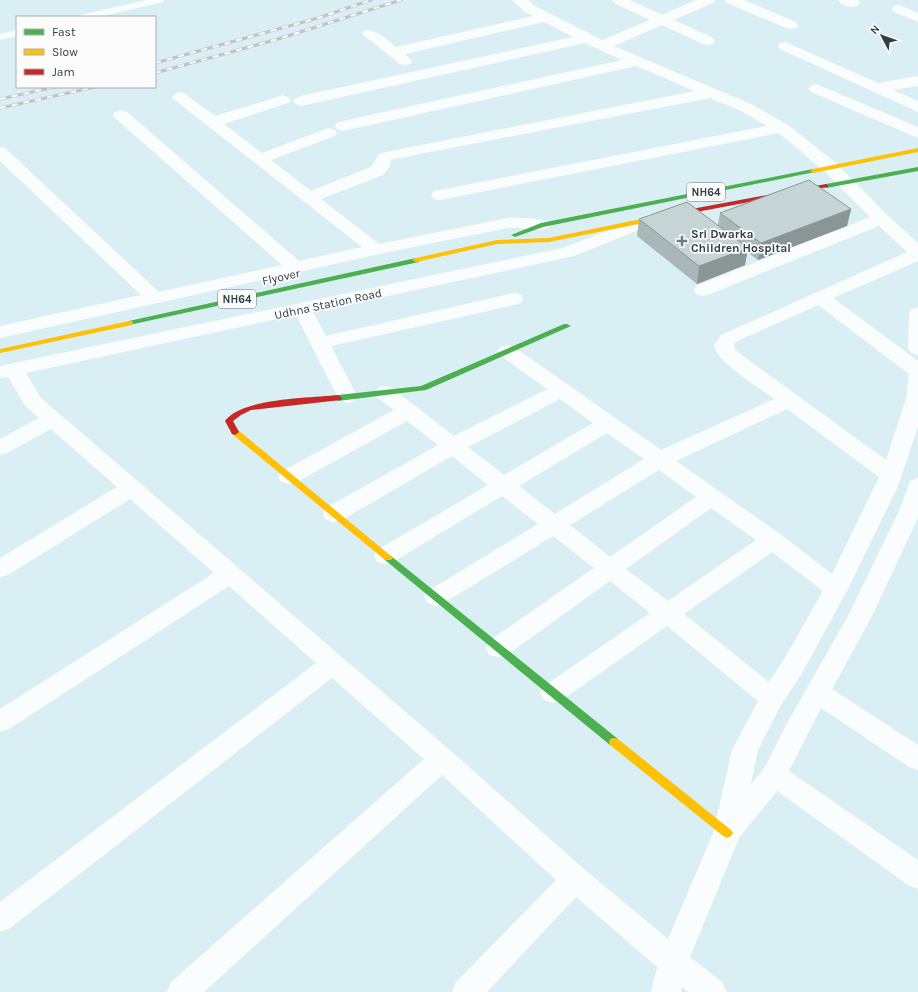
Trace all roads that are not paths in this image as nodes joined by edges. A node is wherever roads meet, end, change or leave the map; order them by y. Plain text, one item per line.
1 (159, 0) edge
2 (519, 0) edge
3 (619, 0) edge
4 (708, 0) edge
5 (732, 0) edge
6 (899, 10) dead end
7 (89, 16) edge
8 (546, 17) junction
9 (918, 18) edge
10 (662, 20) junction
11 (790, 25) dead end
12 (16, 33) edge
13 (369, 34) dead end
14 (0, 37) edge
15 (587, 38) junction
16 (708, 41) dead end
17 (602, 46) junction
18 (785, 46) dead end
19 (394, 52) junction
20 (638, 61) junction
21 (420, 74) junction
22 (918, 81) edge
23 (877, 88) junction
24 (816, 89) dead end
25 (711, 93) junction
26 (180, 97) dead end
27 (283, 100) dead end
28 (301, 101) dead end
29 (918, 107) edge
30 (121, 115) dead end
31 (213, 122) junction
32 (782, 128) junction
33 (918, 134) edge
34 (918, 150) edge
35 (0, 152) edge
36 (260, 159) junction
37 (830, 167) junction
38 (918, 169) edge
39 (847, 183) junction
40 (440, 195) dead end
41 (309, 198) junction
42 (650, 219) junction
43 (881, 219) junction
44 (541, 225) junction
45 (497, 242) junction
46 (376, 250) junction
47 (918, 253) edge
48 (296, 268) junction
49 (703, 290) dead end
50 (819, 297) junction
51 (156, 299) junction
52 (514, 299) dead end
53 (302, 309) junction
54 (918, 313) edge
55 (567, 326) dead end
56 (0, 332) edge
57 (320, 343) junction
58 (918, 349) edge
59 (507, 352) junction
60 (5, 364) edge
61 (918, 371) edge
62 (918, 376) edge
63 (561, 390) junction
64 (385, 393) junction
65 (347, 396) junction
66 (789, 400) junction
67 (408, 411) junction
68 (53, 419) junction
69 (608, 423) junction
70 (454, 446) junction
71 (0, 448) edge
72 (659, 460) junction
73 (891, 476) junction
74 (289, 478) junction
75 (504, 485) junction
76 (918, 486) edge
77 (132, 488) junction
78 (711, 497) junction
79 (334, 514) junction
80 (553, 524) junction
81 (772, 540) junction
82 (385, 556) junction
83 (0, 569) edge
84 (610, 569) junction
85 (230, 574) junction
86 (836, 589) junction
87 (436, 597) junction
88 (668, 614) junction
89 (498, 648) junction
90 (333, 664) junction
91 (553, 693) junction
92 (818, 693) junction
93 (772, 698) junction
94 (0, 722) edge
95 (442, 759) junction
96 (918, 759) edge
97 (774, 775) junction
98 (727, 833) junction
99 (918, 876) edge
100 (575, 879) junction
101 (0, 919) edge
102 (673, 962) junction
103 (182, 992) edge
104 (468, 992) edge
105 (666, 992) edge
106 (712, 992) edge

1 - 7 lane
2 - 8 street
3 - 10 street
4 - 10 street
5 - 11 street
6 - 9 street
8 - 15 street
8 - 19 street
10 - 16 street
10 - 17 street
12 - 14 lane
13 - 19 street
15 - 17 street
15 - 21 street
17 - 20 street
18 - 23 street
19 - 21 street
20 - 25 street
20 - 36 street
21 - 28 street
22 - 23 street
23 - 29 street
24 - 33 street
25 - 32 street
25 - 41 street
26 - 31 street
27 - 31 street
30 - 48 street
31 - 36 street
32 - 37 street
32 - 40 street
34 - 37 main road, NH64
35 - 51 street
36 - 41 street
37 - 39 street
37 - 44 main road, NH64
38 - 39 main road, NH64
39 - 42 main road, NH64
39 - 43 street
41 - 46 street
42 - 45 main road, NH64
42 - 53 street, Udhna Station Road
43 - 47 street
43 - 49 street
44 - 45 main road, NH64
44 - 46 street
45 - 60 main road, Flyover / NH64
46 - 48 street
47 - 50 street
48 - 51 street
50 - 61 street
50 - 66 street
51 - 56 street
52 - 57 street
53 - 57 street
53 - 60 street, Udhna Station Road
54 - 58 street
55 - 59 main road
57 - 65 street
59 - 63 street
59 - 64 main road
60 - 68 street
62 - 73 street
63 - 69 street
63 - 70 street
64 - 65 main road
64 - 67 street
65 - 74 main road
66 - 72 street
66 - 73 street
67 - 70 street
67 - 74 street
68 - 71 street
68 - 77 street
69 - 72 street
69 - 75 street
70 - 75 street
70 - 79 street
72 - 78 street
72 - 80 street
73 - 86 street
74 - 79 main road
75 - 80 street
75 - 82 street
76 - 92 street
77 - 83 street
77 - 85 street
78 - 81 street
78 - 84 street
79 - 82 main road
80 - 84 street
80 - 87 street
81 - 86 street
81 - 88 street
82 - 87 main road
84 - 88 street
84 - 89 street
85 - 90 street
85 - 94 street
86 - 93 street
87 - 89 main road
88 - 91 street
88 - 93 street
89 - 91 main road
90 - 95 street
90 - 101 street
91 - 98 main road
92 - 96 street
92 - 97 street
93 - 98 street
95 - 100 street
95 - 103 street
97 - 98 street
97 - 99 street
98 - 102 street
100 - 102 street
100 - 104 street
102 - 105 street
102 - 106 street

